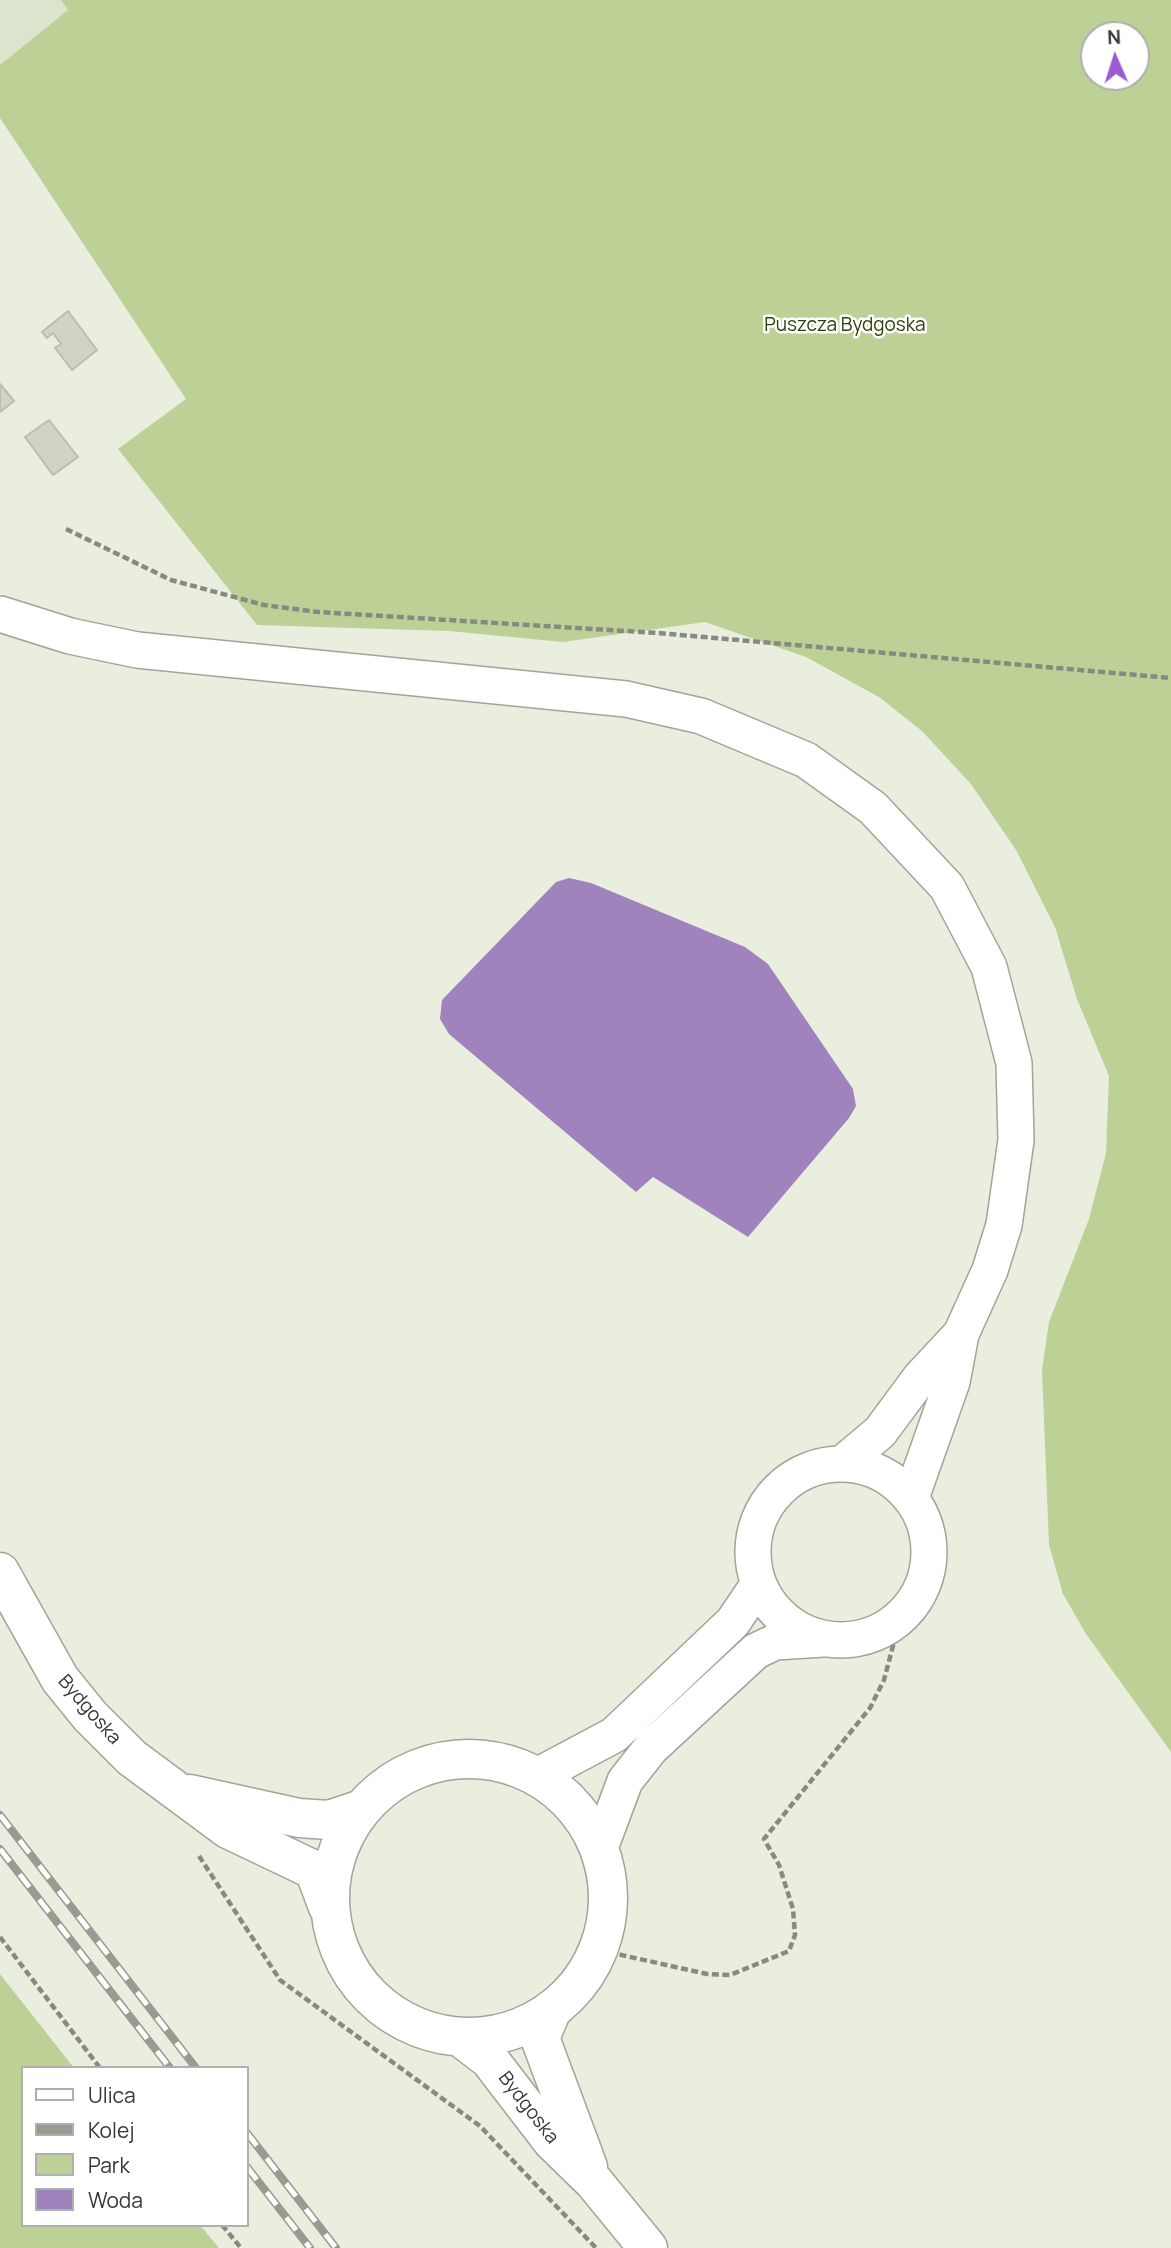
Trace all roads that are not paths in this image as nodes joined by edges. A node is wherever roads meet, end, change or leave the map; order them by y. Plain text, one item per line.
1 (0, 614) edge
2 (961, 1334) junction
3 (843, 1463) junction
4 (911, 1498) junction
5 (0, 1572) edge
6 (758, 1585) junction
7 (823, 1639) junction
8 (537, 1776) junction
9 (180, 1791) junction
10 (362, 1808) junction
11 (600, 1848) junction
12 (328, 1907) junction
13 (551, 2012) junction
14 (460, 2037) junction
15 (593, 2182) junction
16 (648, 2248) edge

1 - 2 street
2 - 3 street
2 - 4 street
3 - 4 street
3 - 6 street
4 - 7 street
5 - 9 main road, Bydgoska
6 - 7 street
6 - 8 street
7 - 11 street
8 - 10 main road
8 - 11 main road
9 - 10 main road, Bydgoska
9 - 12 main road, Bydgoska
10 - 12 main road
11 - 13 main road
12 - 14 main road, Bydgoska
13 - 14 main road
13 - 15 main road, Bydgoska
14 - 15 main road, Bydgoska
15 - 16 main road, Bydgoska

